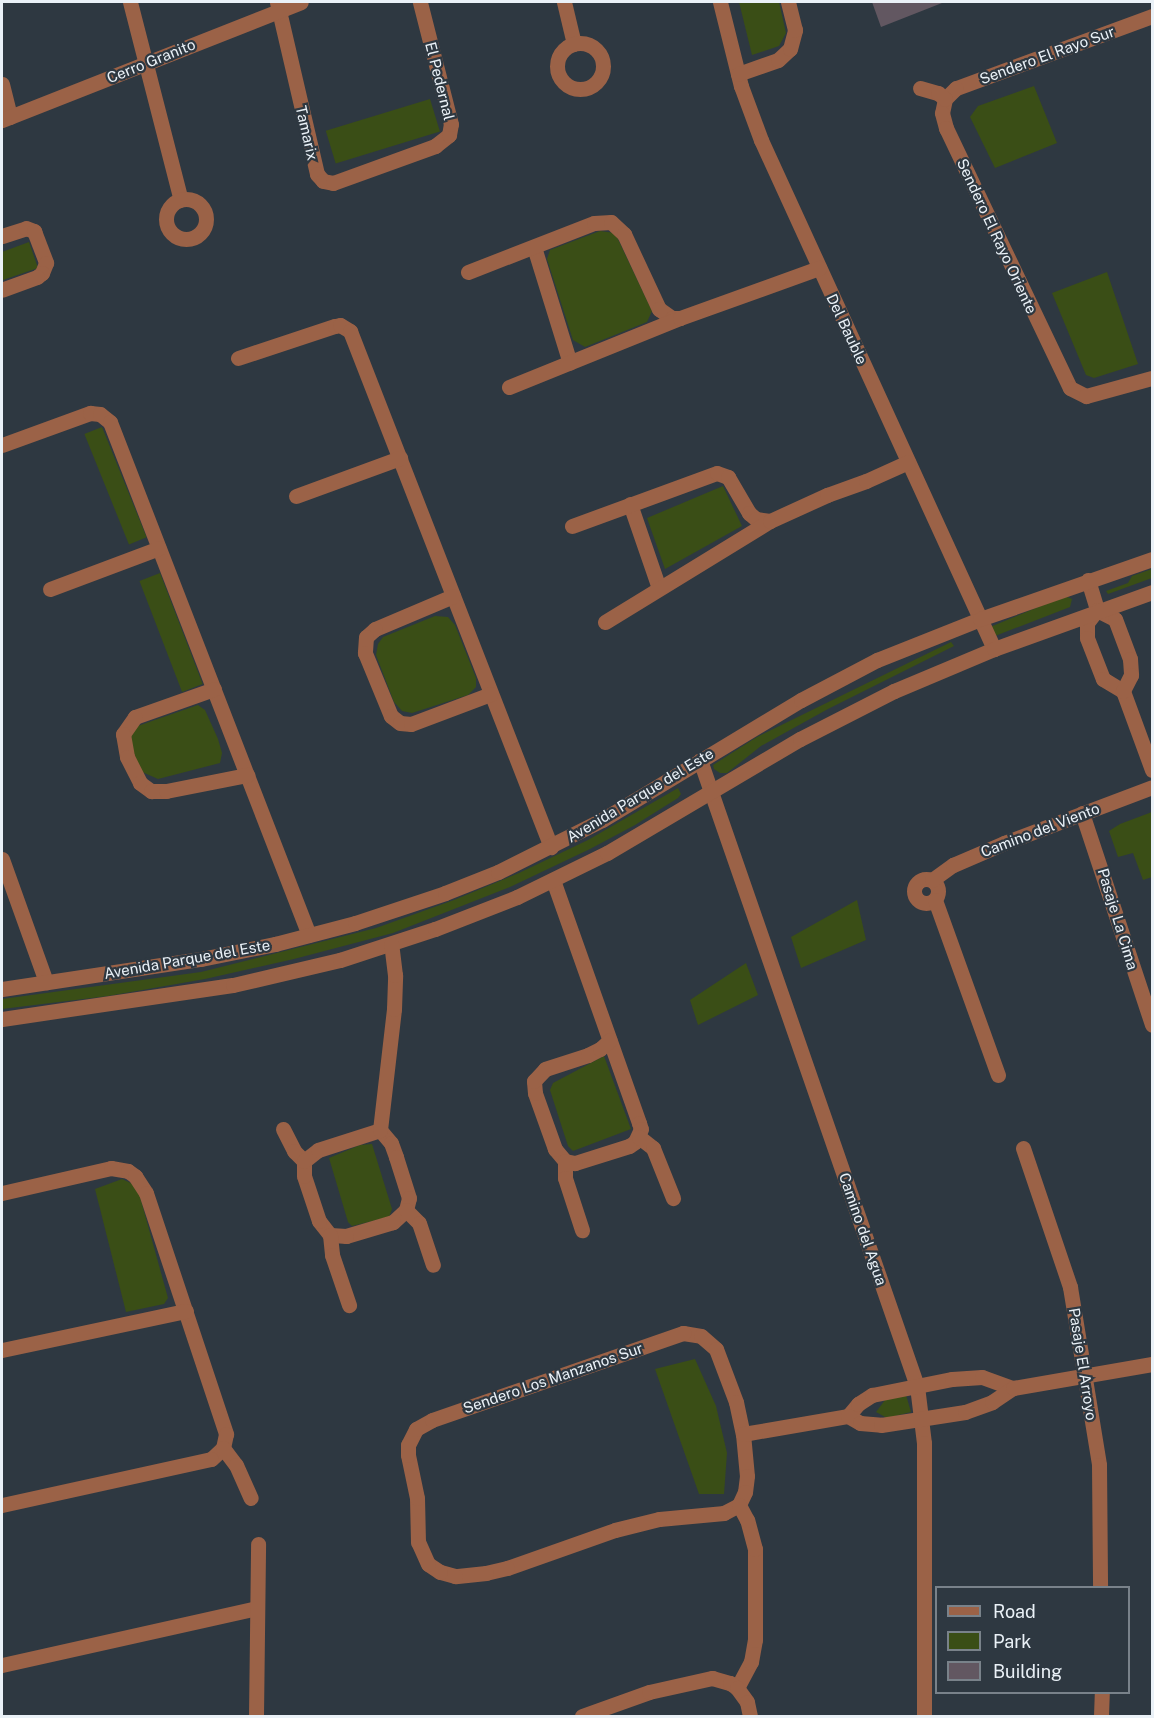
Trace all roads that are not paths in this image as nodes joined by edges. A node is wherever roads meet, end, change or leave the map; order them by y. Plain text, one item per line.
1 (130, 2) edge
2 (301, 2) edge
3 (420, 2) edge
4 (564, 2) edge
5 (720, 2) edge
6 (788, 2) edge
7 (278, 6) edge
8 (1152, 16) edge
9 (574, 44) dead end
10 (145, 63) junction
11 (738, 74) junction
12 (2, 84) edge
13 (920, 88) dead end
14 (945, 99) junction
15 (6, 118) edge
16 (393, 161) joint
17 (181, 200) dead end
18 (2, 236) edge
19 (534, 247) junction
20 (819, 268) junction
21 (468, 272) dead end
22 (2, 290) edge
23 (680, 318) junction
24 (238, 358) dead end
25 (570, 363) junction
26 (1152, 378) edge
27 (509, 387) dead end
28 (2, 445) edge
29 (400, 458) junction
30 (908, 462) junction
31 (296, 496) dead end
32 (630, 504) junction
33 (770, 521) junction
34 (572, 526) dead end
35 (159, 548) junction
36 (1152, 559) edge
37 (1088, 580) junction
38 (659, 588) junction
39 (50, 589) dead end
40 (1152, 591) edge
41 (453, 596) junction
42 (1097, 610) junction
43 (980, 619) junction
44 (604, 622) dead end
45 (994, 649) junction
46 (214, 690) junction
47 (1123, 691) junction
48 (491, 694) junction
49 (700, 760) junction
50 (1152, 770) edge
51 (247, 775) junction
52 (1152, 787) edge
53 (711, 792) junction
54 (1082, 813) junction
55 (551, 847) junction
56 (2, 858) edge
57 (553, 880) junction
58 (932, 880) junction
59 (935, 900) junction
60 (309, 935) junction
61 (390, 944) junction
62 (46, 982) junction
63 (2, 989) edge
64 (2, 1020) edge
65 (1152, 1025) edge
66 (610, 1040) junction
67 (998, 1075) dead end
68 (283, 1129) dead end
69 (380, 1130) junction
70 (639, 1137) junction
71 (1023, 1148) dead end
72 (304, 1161) junction
73 (565, 1161) junction
74 (2, 1193) edge
75 (673, 1198) dead end
76 (406, 1210) junction
77 (582, 1230) dead end
78 (330, 1235) junction
79 (433, 1264) dead end
80 (349, 1305) dead end
81 (186, 1311) junction
82 (2, 1350) edge
83 (1152, 1364) edge
84 (1084, 1376) junction
85 (917, 1386) junction
86 (1013, 1388) junction
87 (848, 1416) junction
88 (922, 1419) junction
89 (744, 1434) junction
90 (223, 1448) junction
91 (251, 1498) dead end
92 (2, 1505) edge
93 (739, 1505) junction
94 (258, 1544) dead end
95 (1100, 1586) edge
96 (257, 1608) junction
97 (2, 1665) edge
98 (737, 1688) junction
99 (1102, 1694) edge
100 (256, 1716) edge
101 (582, 1716) edge
102 (750, 1716) edge
103 (924, 1716) edge
104 (1101, 1716) edge

1 - 10 street
2 - 7 street, Cerro Granito
3 - 16 street, El Pedernal
4 - 9 street
5 - 11 street, Del Bauble
6 - 11 street
7 - 10 street, Cerro Granito
7 - 16 street, Tamarix
8 - 14 street, Sendero El Rayo Sur
10 - 15 street, Cerro Granito
10 - 17 street
11 - 20 street, Del Bauble
12 - 15 street
13 - 14 street
14 - 26 street, Sendero El Rayo Oriente
18 - 22 street
19 - 21 street
19 - 23 street
19 - 25 street
20 - 23 street
20 - 30 street, Del Bauble
23 - 25 street
24 - 29 street
25 - 27 street
28 - 35 street
29 - 31 street
29 - 41 street
30 - 33 street
30 - 43 street, Del Bauble
32 - 33 street
32 - 34 street
32 - 38 street
33 - 38 street
35 - 39 street
35 - 46 street
36 - 37 street, Avenida Parque del Este
37 - 42 street
37 - 43 street, Avenida Parque del Este
38 - 44 street
40 - 42 street, Avenida Parque del Este
41 - 48 street
41 - 48 street
42 - 45 street, Avenida Parque del Este
42 - 47 street
42 - 47 street
43 - 45 street, Del Bauble
43 - 49 street, Avenida Parque del Este
45 - 53 street, Avenida Parque del Este
46 - 51 street
46 - 51 street
47 - 50 street
48 - 55 street
49 - 53 street, Camino del Agua
49 - 55 street, Avenida Parque del Este
51 - 60 street
52 - 54 street, Camino del Viento
53 - 57 street, Avenida Parque del Este
53 - 85 street, Camino del Agua
54 - 58 street, Camino del Viento
54 - 65 street, Pasaje La Cima
55 - 60 street, Avenida Parque del Este
56 - 62 street
57 - 61 street, Avenida Parque del Este
57 - 66 street
58 - 59 street
58 - 59 street
59 - 67 street
60 - 62 street, Avenida Parque del Este
61 - 64 street, Avenida Parque del Este
61 - 69 street
62 - 63 street, Avenida Parque del Este
66 - 70 street
66 - 73 street
68 - 72 street
69 - 72 street
69 - 76 street
70 - 73 street
70 - 75 street
71 - 84 street, Pasaje El Arroyo
72 - 78 street
73 - 77 street
74 - 81 street
76 - 78 street
76 - 79 street
78 - 80 street
81 - 82 street
81 - 90 street
83 - 84 street
84 - 86 street
84 - 95 street, Pasaje El Arroyo
85 - 86 street
85 - 87 street
85 - 88 street, Camino del Agua
86 - 88 street
87 - 88 street
87 - 89 street
88 - 103 street, Camino del Agua
89 - 93 street
89 - 93 street, Sendero Los Manzanos Sur
90 - 91 street
90 - 92 street
93 - 98 street
94 - 96 street
96 - 97 street
96 - 100 street
98 - 101 street
98 - 102 street
99 - 104 street

